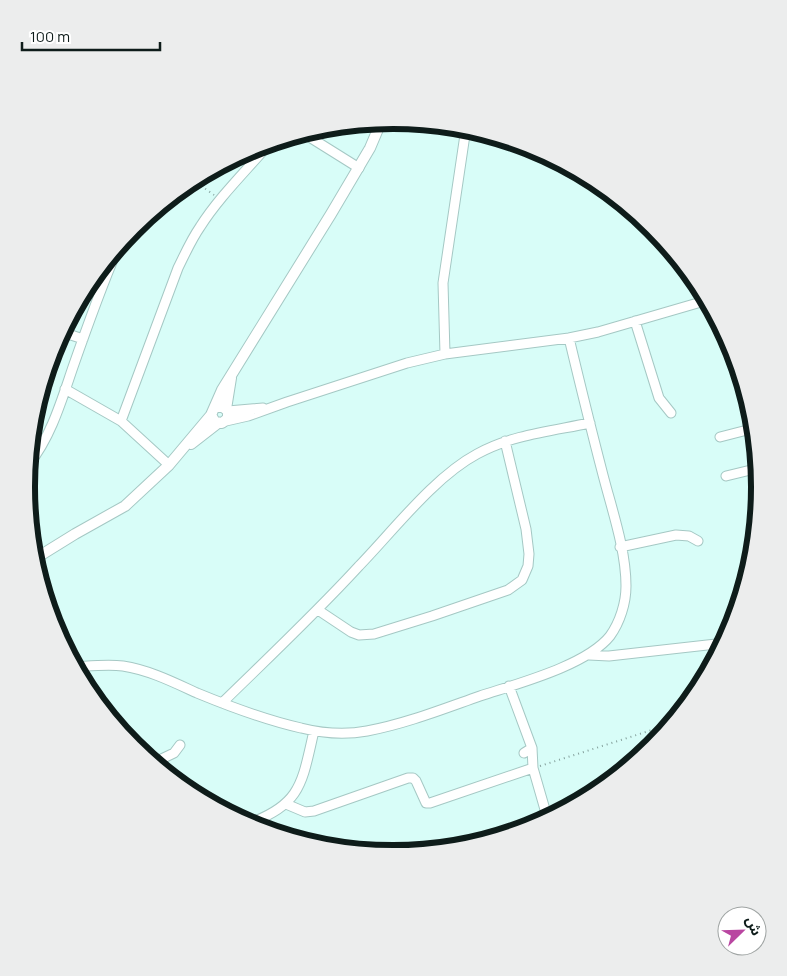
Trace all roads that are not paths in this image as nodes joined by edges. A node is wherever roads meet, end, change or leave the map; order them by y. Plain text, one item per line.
1 (378, 130) edge
2 (465, 136) edge
3 (313, 139) edge
4 (257, 157) edge
5 (359, 168) junction
6 (107, 272) edge
7 (104, 280) joint
8 (700, 302) edge
9 (635, 321) junction
10 (70, 334) edge
11 (569, 338) junction
12 (83, 339) junction
13 (445, 354) junction
14 (65, 389) junction
15 (671, 413) dead end
16 (221, 415) junction
17 (121, 421) junction
18 (590, 423) junction
19 (747, 430) edge
20 (720, 437) dead end
21 (505, 441) junction
22 (37, 453) edge
23 (169, 465) junction
24 (751, 470) edge
25 (726, 476) dead end
26 (698, 541) dead end
27 (620, 547) junction
28 (41, 555) edge
29 (318, 610) junction
30 (717, 643) edge
31 (589, 655) junction
32 (83, 666) edge
33 (509, 686) junction
34 (222, 703) junction
35 (314, 731) junction
36 (180, 745) dead end
37 (160, 760) edge
38 (533, 768) junction
39 (286, 804) junction
40 (546, 813) edge
41 (259, 820) edge

1 - 5 street
2 - 13 street
3 - 5 street
4 - 17 street
5 - 16 street
6 - 7 street
7 - 12 street
8 - 9 street
9 - 11 street
9 - 15 street
10 - 12 street
11 - 13 street
11 - 18 street
12 - 14 street
13 - 16 street
14 - 17 street
14 - 22 street
16 - 23 street
17 - 23 street
18 - 21 street
18 - 27 street
19 - 20 street
21 - 29 street
21 - 29 street
23 - 28 street
24 - 25 street
26 - 27 street
27 - 31 street
29 - 34 street
30 - 31 street
31 - 33 street
32 - 34 street
33 - 35 street
33 - 38 street
34 - 35 street
35 - 39 street
36 - 37 street
38 - 39 street
38 - 40 street
39 - 41 street

